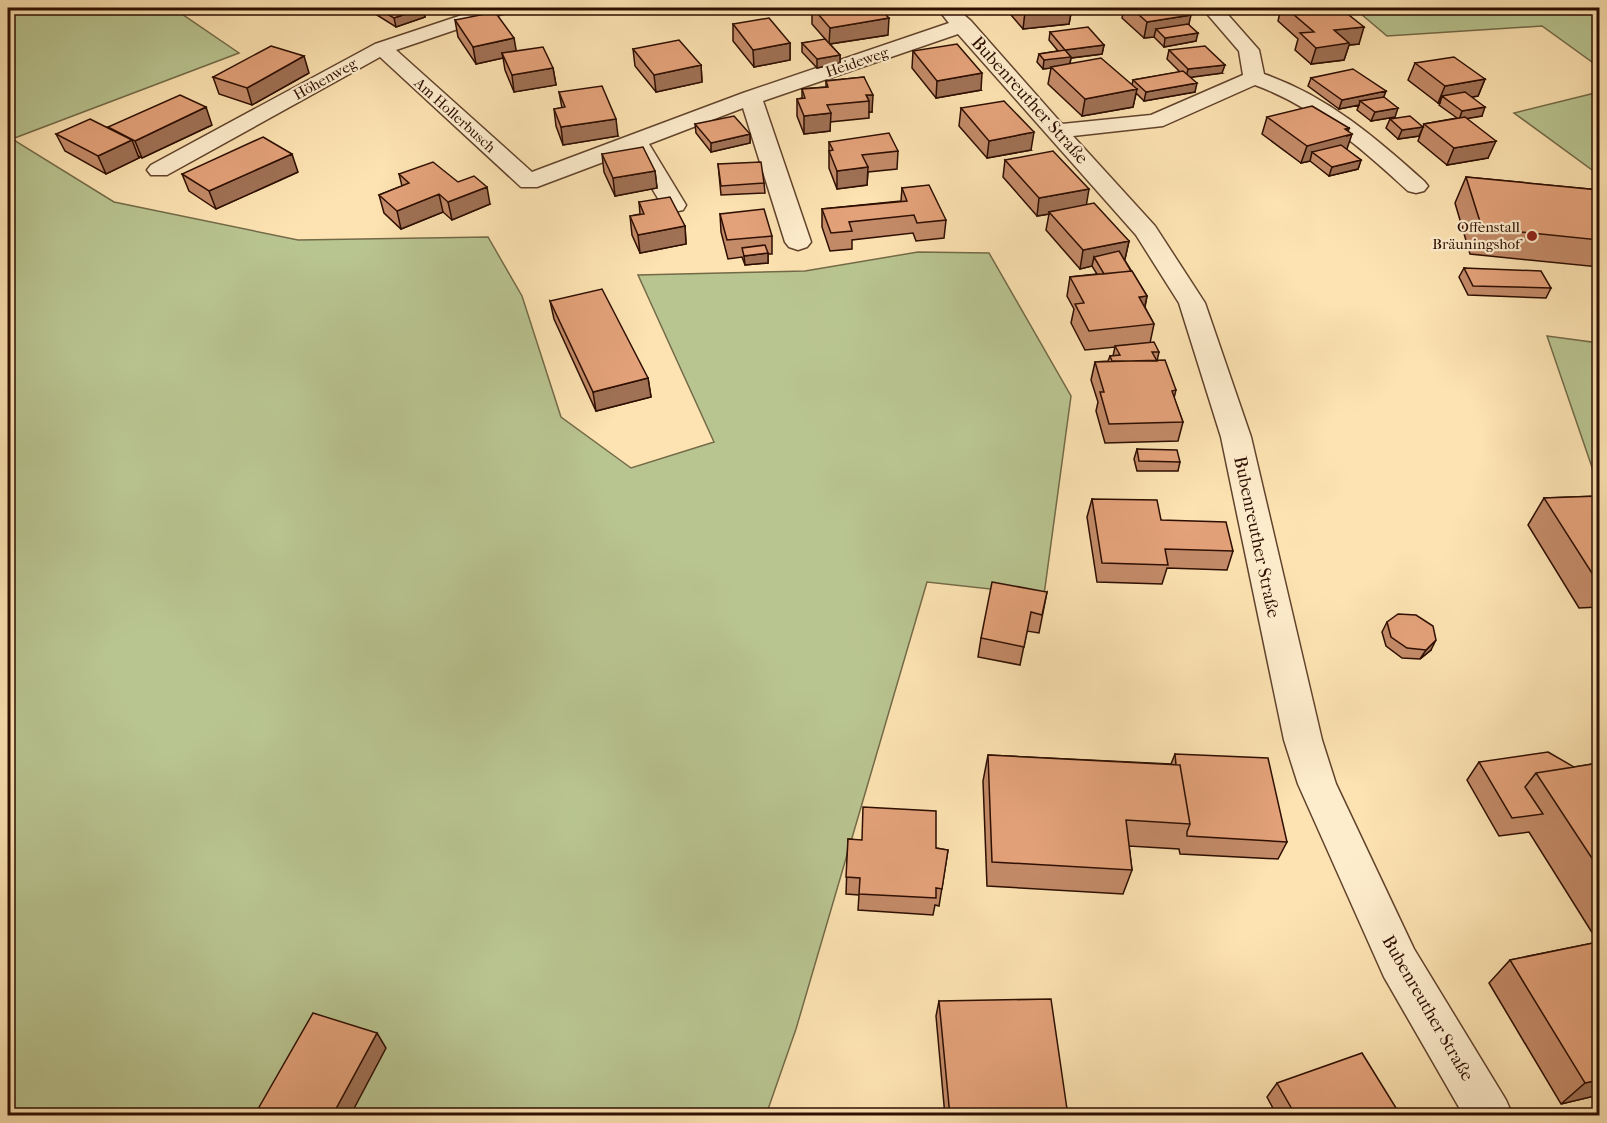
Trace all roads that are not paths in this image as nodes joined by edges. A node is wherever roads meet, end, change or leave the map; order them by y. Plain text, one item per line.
1 (501, 8) edge
2 (1212, 8) edge
3 (955, 16) edge
4 (382, 48) junction
5 (1254, 78) junction
6 (751, 98) junction
7 (1059, 131) junction
8 (636, 142) junction
9 (159, 170) dead end
10 (529, 182) joint
11 (1416, 186) dead end
12 (674, 206) edge
13 (798, 242) dead end
14 (1490, 1116) edge

1 - 4 street, Höhenweg
2 - 5 street
3 - 6 street, Heideweg
3 - 7 street, Bubenreuther Straße
4 - 9 street, Höhenweg
4 - 10 street, Am Hollerbusch
5 - 7 street
5 - 11 street
6 - 8 street, Heideweg
6 - 13 street
7 - 14 street, Bubenreuther Straße
8 - 10 street, Heideweg
8 - 12 street

